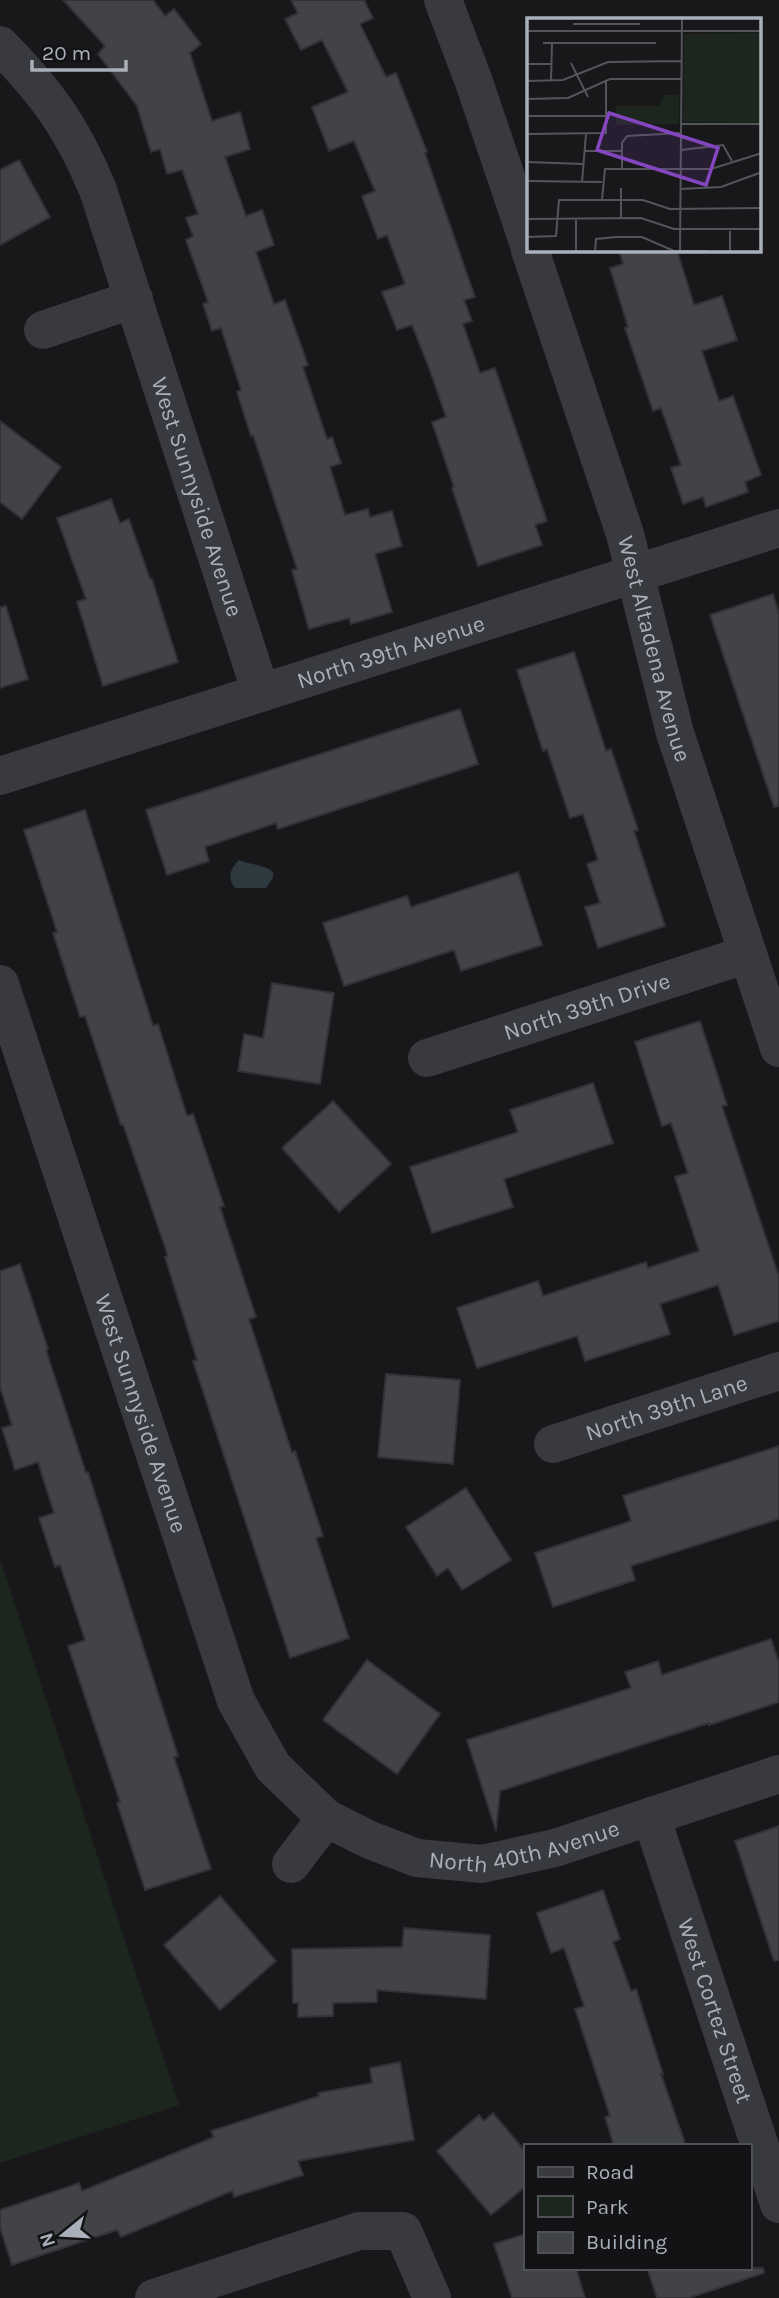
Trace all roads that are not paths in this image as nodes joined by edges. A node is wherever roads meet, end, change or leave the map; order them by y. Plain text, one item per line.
1 (443, 0) edge
2 (0, 44) edge
3 (527, 239) edge
4 (531, 252) edge
5 (134, 299) junction
6 (43, 330) dead end
7 (779, 528) edge
8 (636, 574) junction
9 (261, 693) junction
10 (0, 776) edge
11 (748, 954) junction
12 (0, 985) edge
13 (779, 1048) edge
14 (427, 1058) dead end
15 (779, 1371) edge
16 (553, 1444) dead end
17 (779, 1774) edge
18 (651, 1816) junction
19 (326, 1818) junction
20 (291, 1864) dead end
21 (779, 2204) edge
22 (154, 2298) edge
23 (432, 2298) edge

1 - 3 street
2 - 5 street, West Sunnyside Avenue
4 - 8 street, West Altadena Avenue
5 - 6 street
5 - 9 street, West Sunnyside Avenue
7 - 8 street, North 39th Avenue
8 - 9 street, North 39th Avenue
8 - 11 street, West Altadena Avenue
9 - 10 street, North 39th Avenue
11 - 13 street, West Altadena Avenue
11 - 14 street, North 39th Drive
12 - 19 street, West Sunnyside Avenue
15 - 16 street, North 39th Lane
17 - 18 street, North 40th Avenue
18 - 19 street, North 40th Avenue
18 - 21 street, West Cortez Street
19 - 20 street
22 - 23 street

